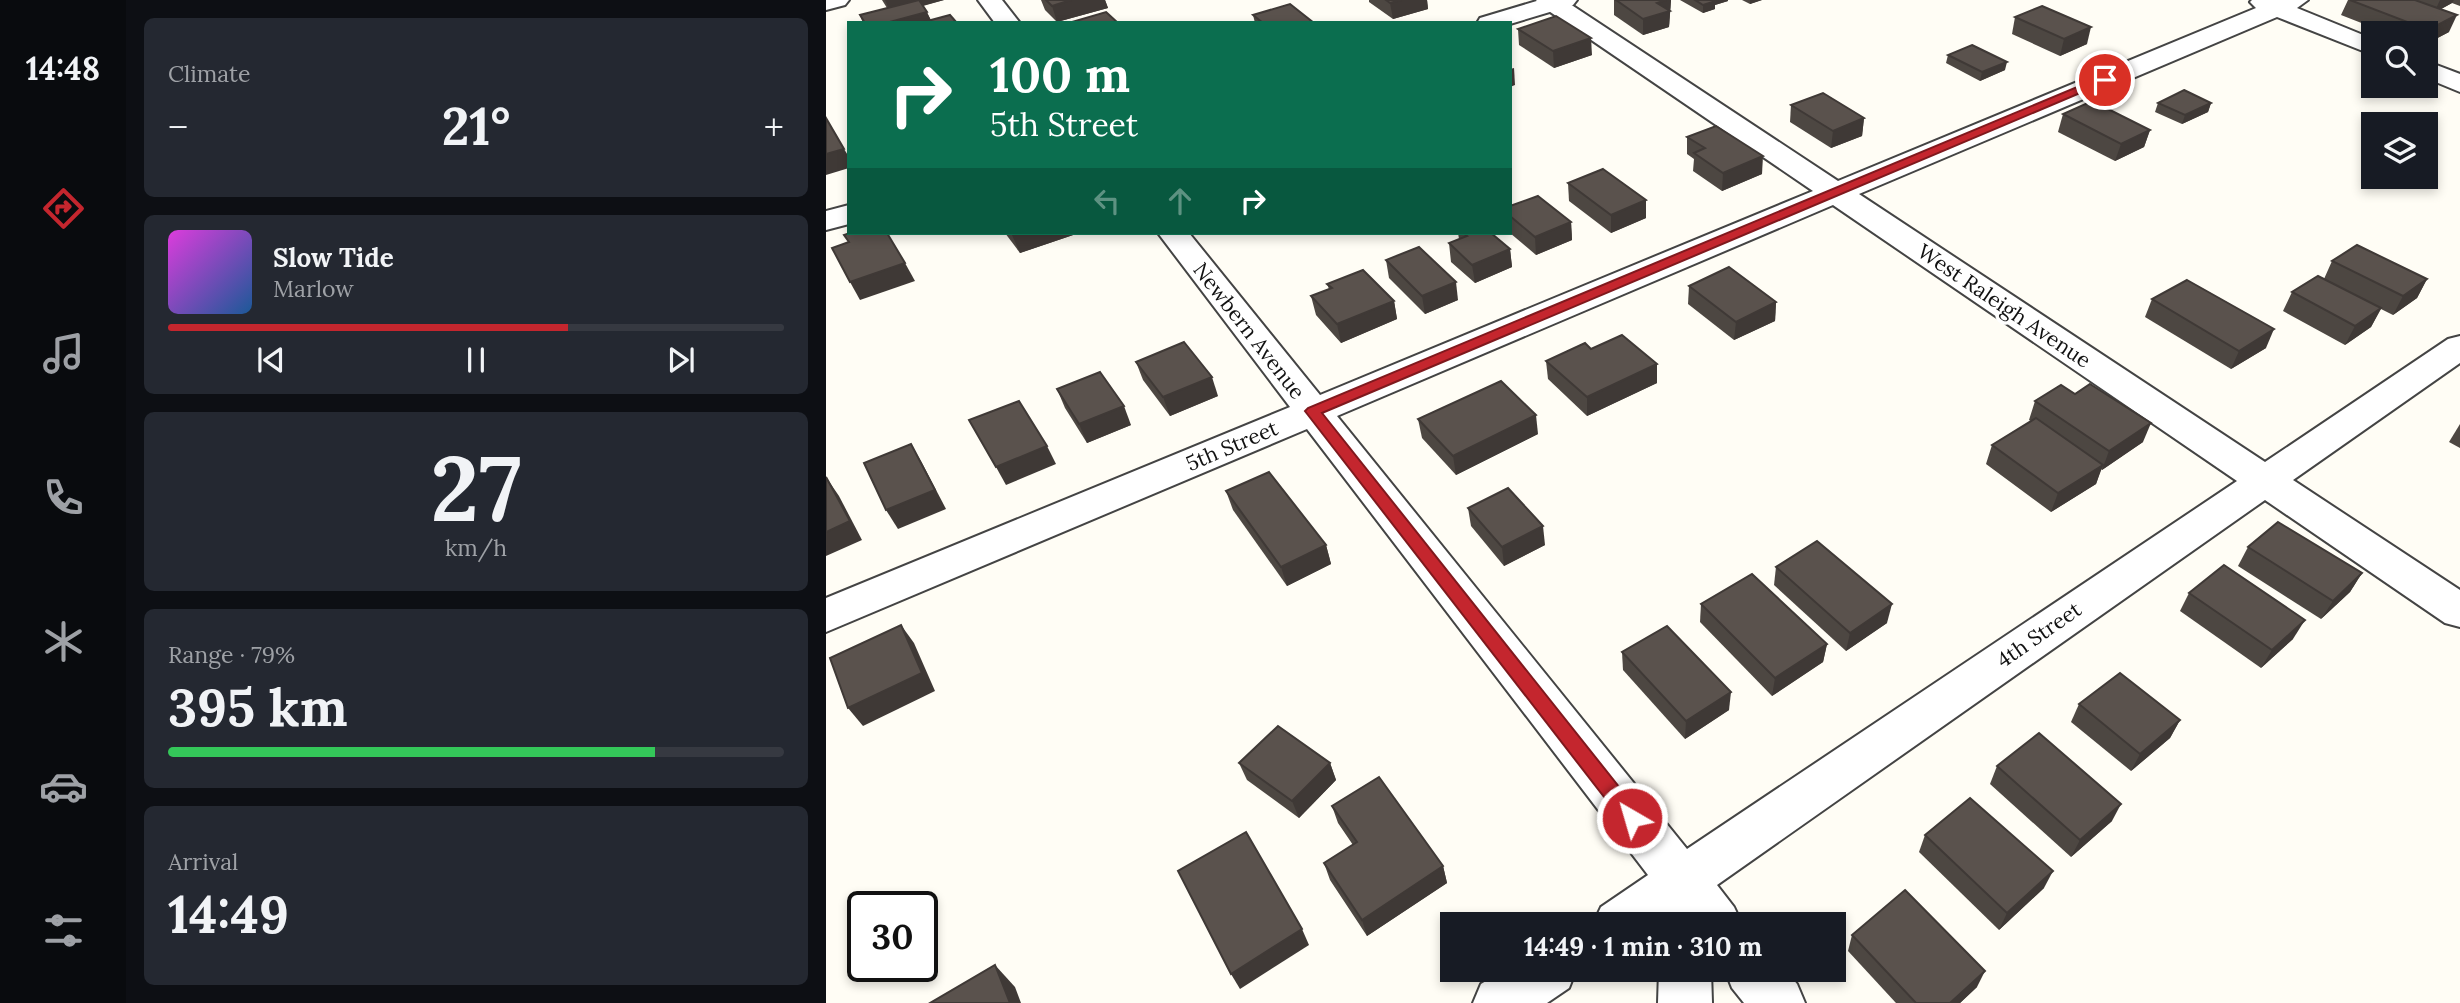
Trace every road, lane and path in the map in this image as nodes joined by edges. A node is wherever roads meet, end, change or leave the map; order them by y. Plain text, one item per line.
1 (837, 0) edge
2 (990, 0) edge
3 (1556, 1) edge
4 (826, 3) edge
5 (2277, 3) edge
6 (1006, 21) edge
7 (1495, 21) edge
8 (2361, 42) edge
9 (2438, 74) edge
10 (2460, 84) edge
11 (1835, 192) junction
12 (847, 215) edge
13 (826, 221) edge
14 (1174, 235) edge
15 (2460, 347) edge
16 (1313, 411) junction
17 (2264, 480) junction
18 (2460, 611) edge
19 (826, 616) edge
20 (1683, 903) edge
21 (1656, 912) edge
22 (1532, 982) edge
23 (1685, 982) edge
24 (1761, 982) edge
25 (1500, 1003) edge
26 (1685, 1003) edge
27 (1778, 1003) edge

1 - 4 street
2 - 6 street
3 - 7 street
3 - 11 street, West Raleigh Avenue
5 - 8 street
5 - 11 street, 5th Street
9 - 10 street
11 - 16 street, 5th Street
11 - 17 street, West Raleigh Avenue
12 - 13 street
14 - 16 street, Newbern Avenue
15 - 17 street, 4th Street
16 - 19 street, 5th Street
16 - 20 street, Newbern Avenue
17 - 18 street, West Raleigh Avenue
17 - 20 street, 4th Street
20 - 21 street, 4th Street
22 - 25 street
23 - 26 street
24 - 27 street

